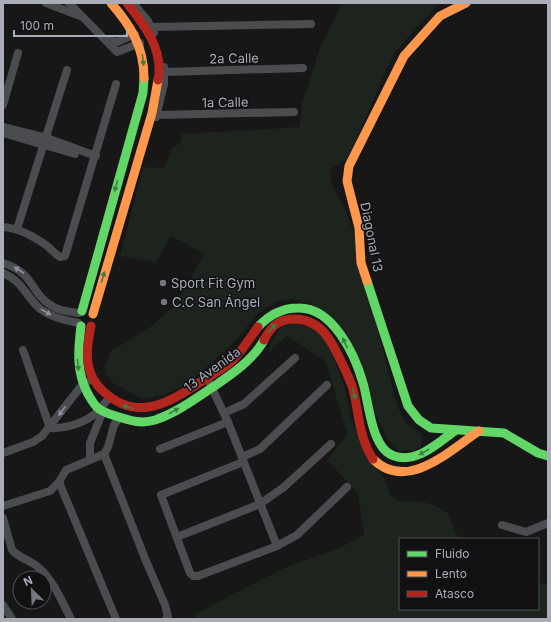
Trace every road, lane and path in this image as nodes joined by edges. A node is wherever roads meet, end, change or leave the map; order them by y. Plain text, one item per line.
1 (46, 3) edge
2 (69, 3) edge
3 (111, 3) edge
4 (127, 3) edge
5 (133, 3) edge
6 (466, 3) edge
7 (83, 16) junction
8 (311, 24) dead end
9 (152, 27) junction
10 (136, 34) junction
11 (107, 40) junction
12 (140, 43) junction
13 (18, 53) dead end
14 (303, 68) dead end
15 (68, 70) dead end
16 (165, 72) junction
17 (116, 84) dead end
18 (3, 105) edge
19 (294, 112) dead end
20 (157, 115) junction
21 (3, 127) edge
22 (3, 133) edge
23 (45, 141) junction
24 (95, 158) junction
25 (138, 162) junction
26 (3, 227) edge
27 (17, 229) junction
28 (3, 263) edge
29 (3, 273) edge
30 (81, 312) junction
31 (92, 314) junction
32 (83, 325) junction
33 (22, 350) dead end
34 (295, 358) dead end
35 (92, 379) junction
36 (207, 379) junction
37 (82, 385) junction
38 (327, 385) dead end
39 (212, 387) junction
40 (189, 390) junction
41 (110, 397) junction
42 (195, 398) junction
43 (101, 410) junction
44 (224, 413) junction
45 (120, 417) junction
46 (228, 422) junction
47 (50, 428) junction
48 (456, 430) junction
49 (479, 430) junction
50 (330, 444) dead end
51 (160, 449) dead end
52 (3, 453) edge
53 (104, 454) junction
54 (548, 456) edge
55 (90, 458) junction
56 (243, 459) junction
57 (58, 482) junction
58 (347, 487) dead end
59 (260, 504) junction
60 (3, 506) edge
61 (3, 518) edge
62 (548, 523) edge
63 (502, 525) dead end
64 (178, 537) junction
65 (277, 546) junction
66 (3, 605) edge
67 (12, 619) edge
68 (71, 619) edge
69 (116, 619) edge
70 (166, 619) edge

1 - 7 street
2 - 7 street
3 - 10 street
4 - 25 street
5 - 9 street
6 - 48 street, Diagonal 13
7 - 11 street
8 - 9 street
9 - 16 street
10 - 11 street
10 - 12 street
11 - 12 street
12 -> 30 street
13 - 18 street
14 - 16 street, 2a Calle
15 - 23 street
16 - 20 street
17 - 24 street
19 - 20 street, 1a Calle
20 - 25 street
21 - 23 street
22 - 23 street
23 - 24 street
23 - 27 street
24 - 27 street
31 -> 25 street
26 - 27 street
30 -> 28 street
29 -> 32 street
30 - 31 street
30 - 32 street
31 - 32 street
32 - 35 street, 13 Avenida
32 -> 37 street
33 - 47 street
34 - 44 street
35 - 37 street
35 - 41 street, 13 Avenida
36 - 39 street
36 - 40 street, 13 Avenida
48 -> 36 street, 13 Avenida
37 - 43 street
37 -> 47 street
38 - 56 street
39 - 42 street, 13 Avenida
39 - 44 street
39 -> 49 street, 13 Avenida
40 -> 41 street, 13 Avenida
40 - 42 street
41 - 43 street
45 -> 42 street, 13 Avenida
43 - 45 street, 13 Avenida
43 - 47 street
43 - 55 street
44 - 46 street
45 - 53 street
46 - 51 street
46 - 56 street
47 - 52 street
48 - 49 street, Diagonal 13
49 - 54 street, Diagonal 13
50 - 59 street
53 - 55 street
53 - 70 street
55 - 57 street
56 - 59 street
56 - 64 street
57 - 60 street
57 - 69 street
58 - 65 street
59 - 64 street
59 - 65 street
61 - 68 street
62 - 63 street
64 - 65 street
66 - 67 street

